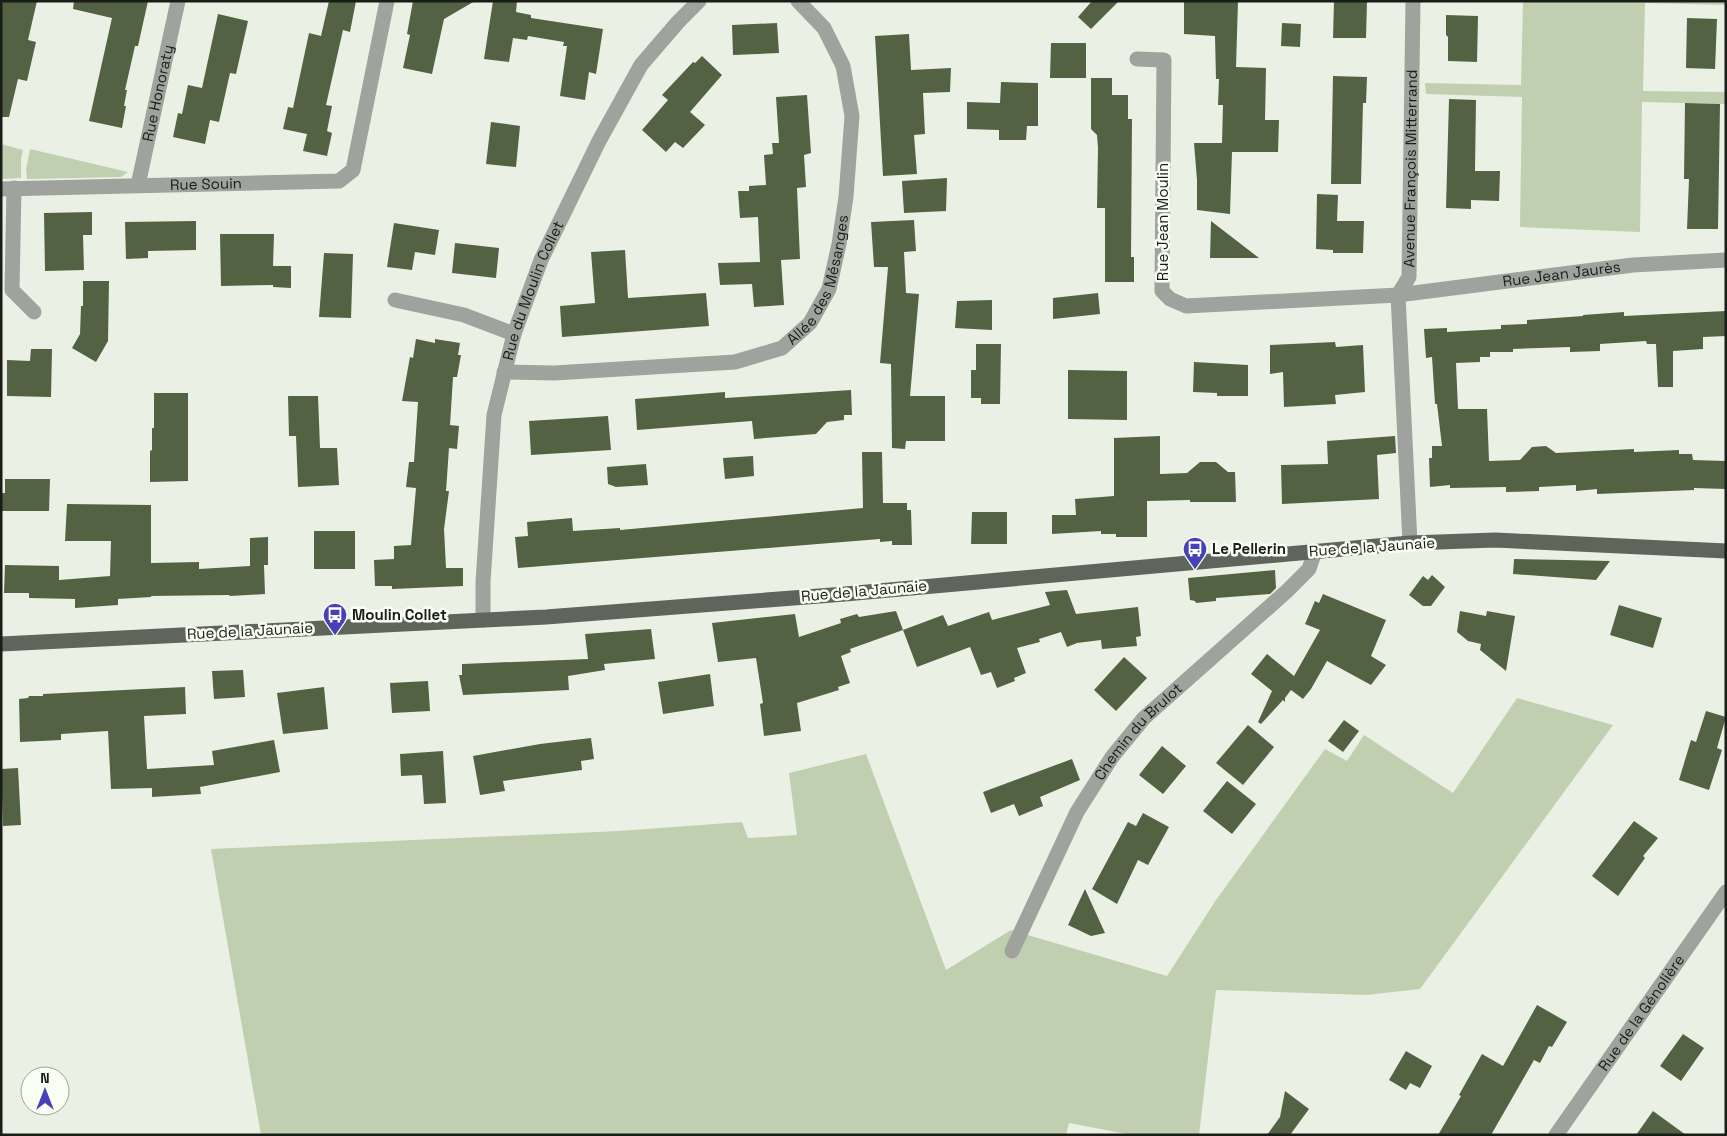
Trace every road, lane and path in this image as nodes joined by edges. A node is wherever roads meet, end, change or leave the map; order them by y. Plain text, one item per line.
1 (178, 1) edge
2 (387, 1) edge
3 (699, 1) edge
4 (798, 1) edge
5 (1413, 1) edge
6 (1137, 58) dead end
7 (138, 185) junction
8 (8, 188) edge
9 (1726, 260) edge
10 (1398, 295) junction
11 (395, 300) dead end
12 (34, 312) dead end
13 (514, 334) junction
14 (504, 372) junction
15 (1410, 543) junction
16 (1315, 551) junction
17 (1726, 551) edge
18 (483, 620) junction
19 (1, 644) edge
20 (1726, 892) edge
21 (1012, 951) dead end
22 (1556, 1135) edge

1 - 7 street, Rue Honoraty
2 - 7 street, Rue Souin
3 - 13 street, Rue du Moulin Collet
4 - 14 street, Allée des Mésanges
5 - 10 street, Avenue François Mitterrand
6 - 10 street, Rue Jean Moulin
7 - 8 street, Rue Souin
8 - 12 street, Rue Souin
9 - 10 street, Rue Jean Jaurès
10 - 15 street, Avenue François Mitterrand
11 - 13 street
13 - 14 street, Rue du Moulin Collet
14 - 18 street, Rue du Moulin Collet
15 - 16 main road, Rue de la Jaunaie
15 - 17 main road, Rue de la Jaunaie
16 - 18 main road, Rue de la Jaunaie
16 - 21 street, Chemin du Brulot
18 - 19 main road, Rue de la Jaunaie
20 - 22 street, Rue de la Génolière

